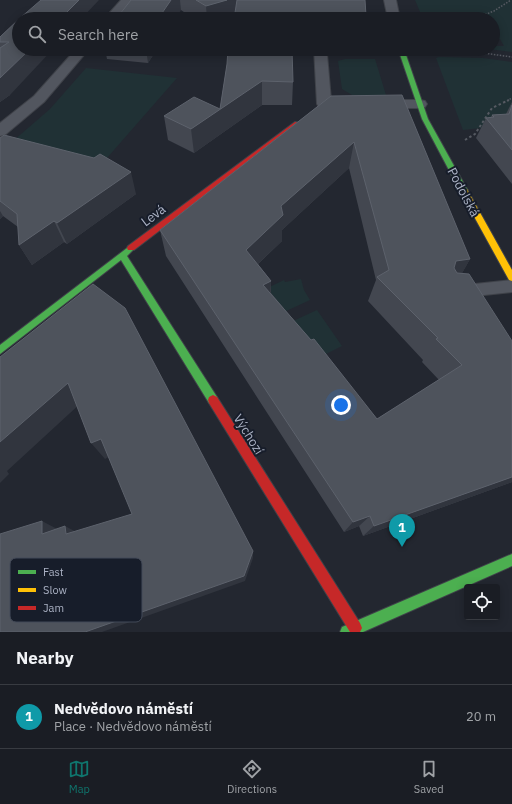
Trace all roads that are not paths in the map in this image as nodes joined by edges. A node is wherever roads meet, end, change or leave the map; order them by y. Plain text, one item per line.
1 (127, 0) edge
2 (390, 0) edge
3 (116, 12) edge
4 (393, 12) edge
5 (77, 56) edge
6 (319, 56) edge
7 (403, 56) edge
8 (420, 104) junction
9 (305, 118) edge
10 (0, 131) edge
11 (122, 255) junction
12 (512, 278) edge
13 (512, 286) edge
14 (450, 292) edge
15 (0, 350) edge
16 (512, 560) edge
17 (351, 630) edge

1 - 3 street
2 - 4 street
5 - 10 street
6 - 8 street
7 - 8 street, Podolská
8 - 12 street, Podolská
9 - 11 street, Levá
11 - 15 street, Levá
11 - 17 street, Výchozí
13 - 14 lane
16 - 17 street

